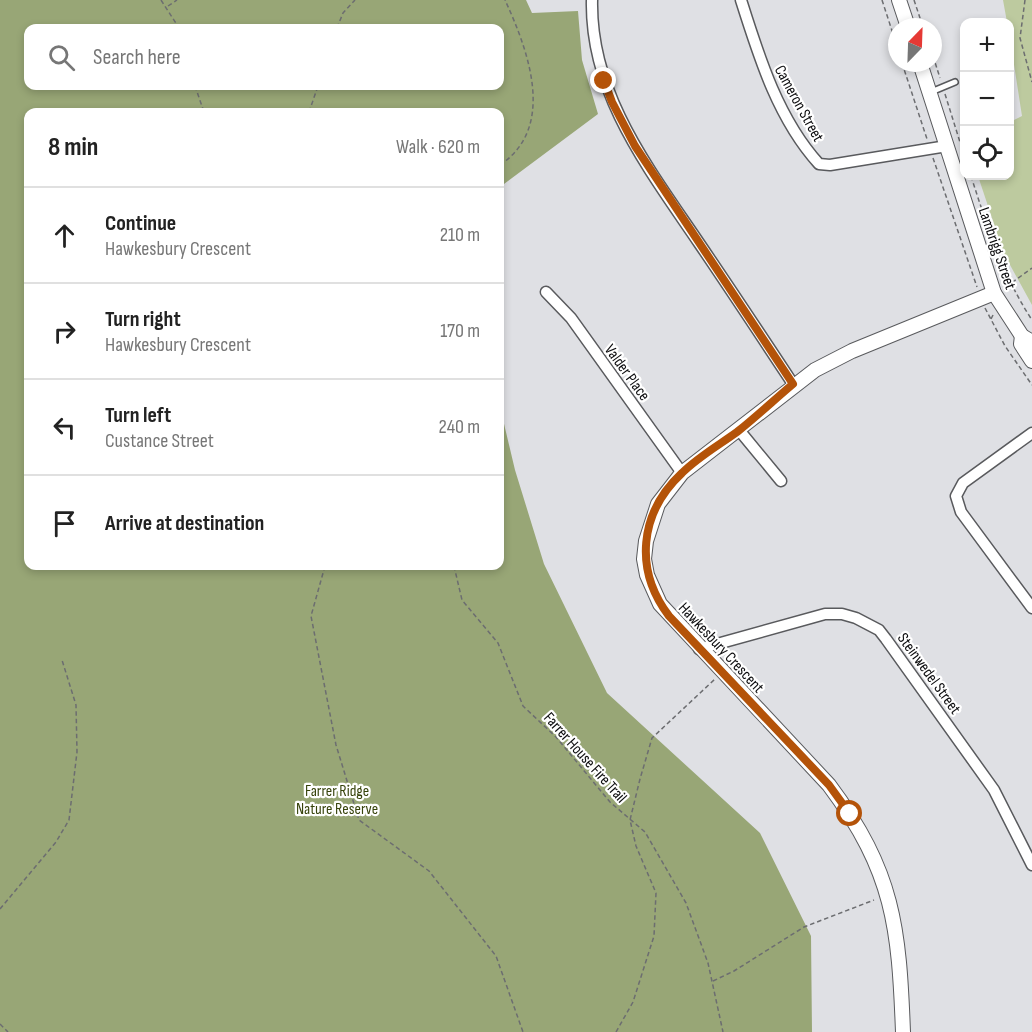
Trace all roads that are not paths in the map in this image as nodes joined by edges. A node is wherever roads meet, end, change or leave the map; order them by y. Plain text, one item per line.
1 (592, 0) edge
2 (741, 0) edge
3 (899, 0) edge
4 (905, 18) edge
5 (923, 72) edge
6 (954, 82) dead end
7 (929, 92) junction
8 (947, 146) junction
9 (546, 292) dead end
10 (994, 293) junction
11 (1027, 339) edge
12 (1032, 361) edge
13 (793, 384) junction
14 (739, 430) junction
15 (1032, 434) edge
16 (682, 473) junction
17 (781, 481) dead end
18 (1032, 608) edge
19 (699, 649) junction
20 (1032, 865) edge
21 (903, 1032) edge

1 - 13 street
2 - 8 street, Cameron Street
3 - 4 street
5 - 7 street, Lambrigg Street
6 - 7 lane
7 - 8 street, Lambrigg Street
8 - 10 street, Lambrigg Street
9 - 16 street, Valder Place
10 - 11 street, Lambrigg Street
10 - 13 street, Hawkesbury Crescent
11 - 12 street, Lambrigg Street
13 - 14 street, Hawkesbury Crescent
14 - 16 street, Hawkesbury Crescent
14 - 17 street
15 - 18 street
16 - 19 street, Hawkesbury Crescent
19 - 20 street, Steinwedel Street
19 - 21 street, Hawkesbury Crescent

